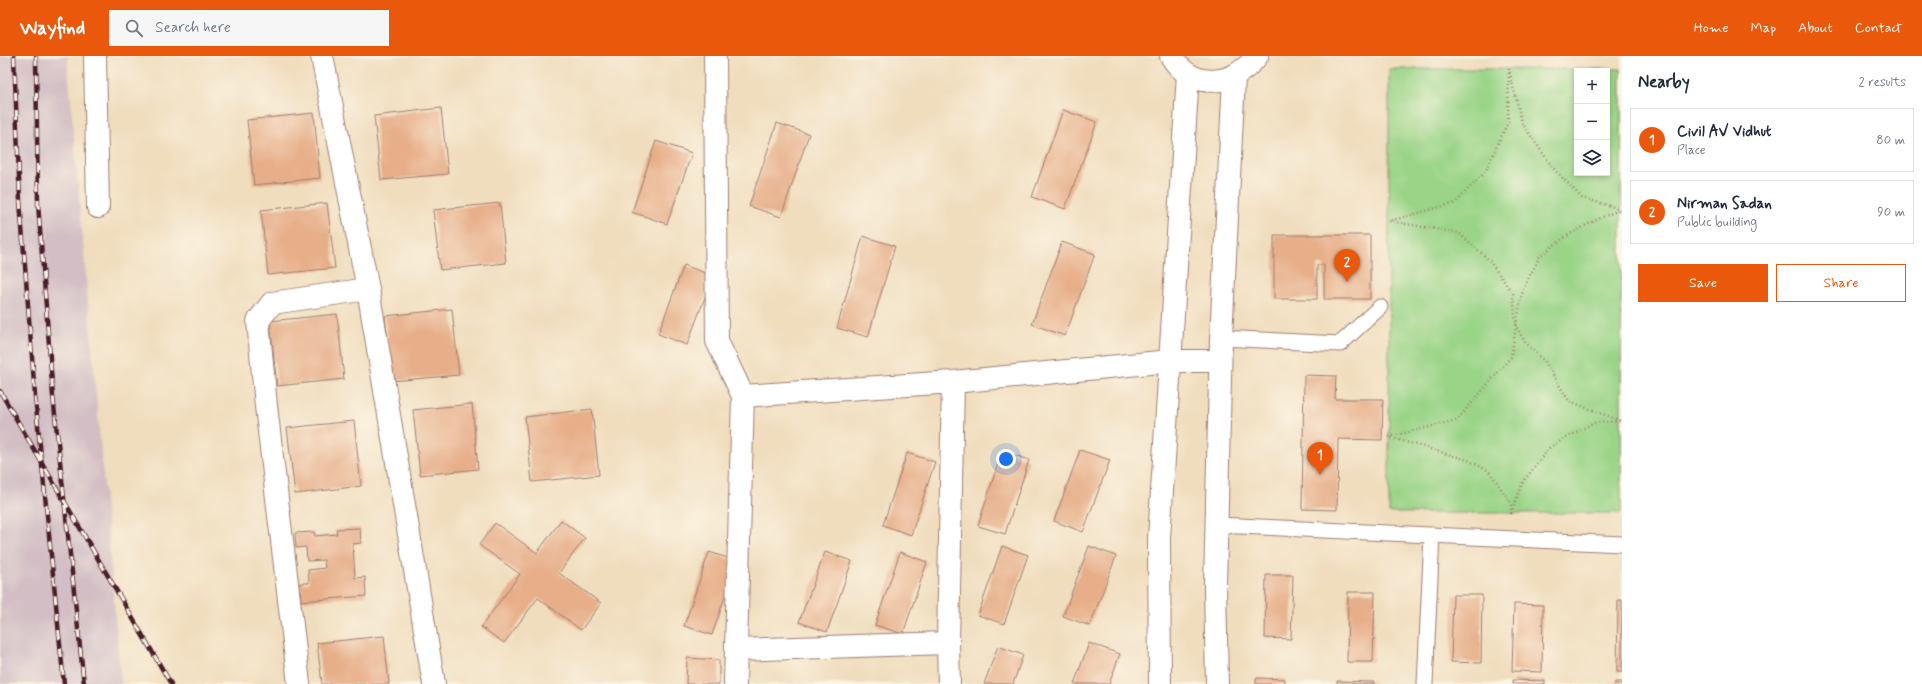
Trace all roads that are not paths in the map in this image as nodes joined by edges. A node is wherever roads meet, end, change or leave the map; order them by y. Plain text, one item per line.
1 (95, 56) edge
2 (322, 56) edge
3 (715, 56) edge
4 (1171, 56) edge
5 (1257, 56) edge
6 (1188, 74) junction
7 (1234, 77) junction
8 (98, 207) dead end
9 (368, 289) junction
10 (1380, 307) dead end
11 (1221, 338) junction
12 (1170, 360) junction
13 (1220, 361) junction
14 (953, 382) junction
15 (743, 396) junction
16 (1217, 525) junction
17 (1432, 535) junction
18 (1622, 544) edge
19 (948, 642) junction
20 (736, 650) junction
21 (299, 684) edge
22 (434, 684) edge
23 (735, 684) edge
24 (950, 684) edge
25 (1160, 684) edge
26 (1217, 684) edge
27 (1425, 684) edge

1 - 8 street
2 - 9 street
3 - 15 street
4 - 6 street
5 - 7 street
6 - 7 street
6 - 12 street
7 - 11 street
9 - 21 street
9 - 22 street
10 - 11 lane
11 - 13 street
12 - 13 street
12 - 14 street
12 - 25 street
13 - 16 street
14 - 15 street
14 - 19 street
15 - 20 street
16 - 17 lane
16 - 26 street
17 - 18 lane
17 - 27 lane
19 - 20 street
19 - 24 street
20 - 23 street

